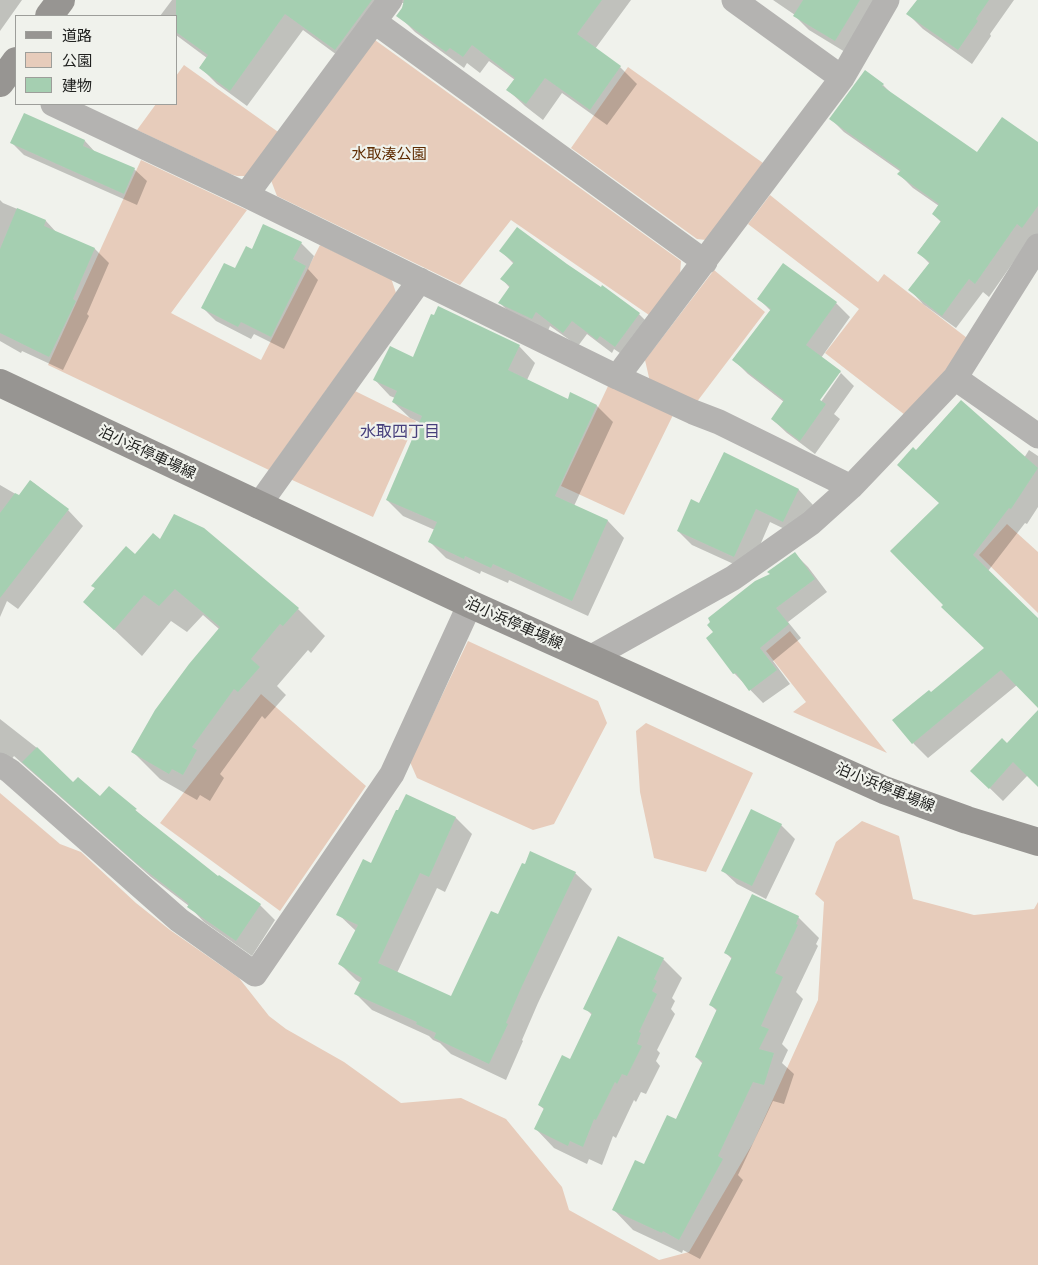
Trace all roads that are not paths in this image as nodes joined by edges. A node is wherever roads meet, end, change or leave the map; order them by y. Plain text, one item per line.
1 (61, 0) edge
2 (390, 0) edge
3 (734, 0) edge
4 (887, 0) edge
5 (50, 15) edge
6 (374, 22) junction
7 (15, 62) edge
8 (842, 78) junction
9 (0, 84) edge
10 (15, 89) edge
11 (55, 105) edge
12 (246, 195) junction
13 (1038, 246) edge
14 (704, 262) junction
15 (420, 280) junction
16 (618, 377) junction
17 (955, 378) junction
18 (0, 383) edge
19 (1038, 436) edge
20 (851, 487) junction
21 (258, 506) junction
22 (470, 604) junction
23 (590, 658) junction
24 (0, 764) edge
25 (1038, 842) edge

1 - 5 main road
2 - 6 street
3 - 8 street
4 - 8 street
6 - 12 street
6 - 14 street
7 - 9 main road
8 - 14 street
9 - 10 street
11 - 12 street
12 - 15 street
13 - 17 street
14 - 16 street
15 - 16 street
15 - 21 street
16 - 20 street
17 - 19 street
17 - 20 street
18 - 21 main road, 泊小浜停車場線
20 - 23 street
21 - 22 main road, 泊小浜停車場線
22 - 23 main road, 泊小浜停車場線
22 - 24 street
23 - 25 main road, 泊小浜停車場線

